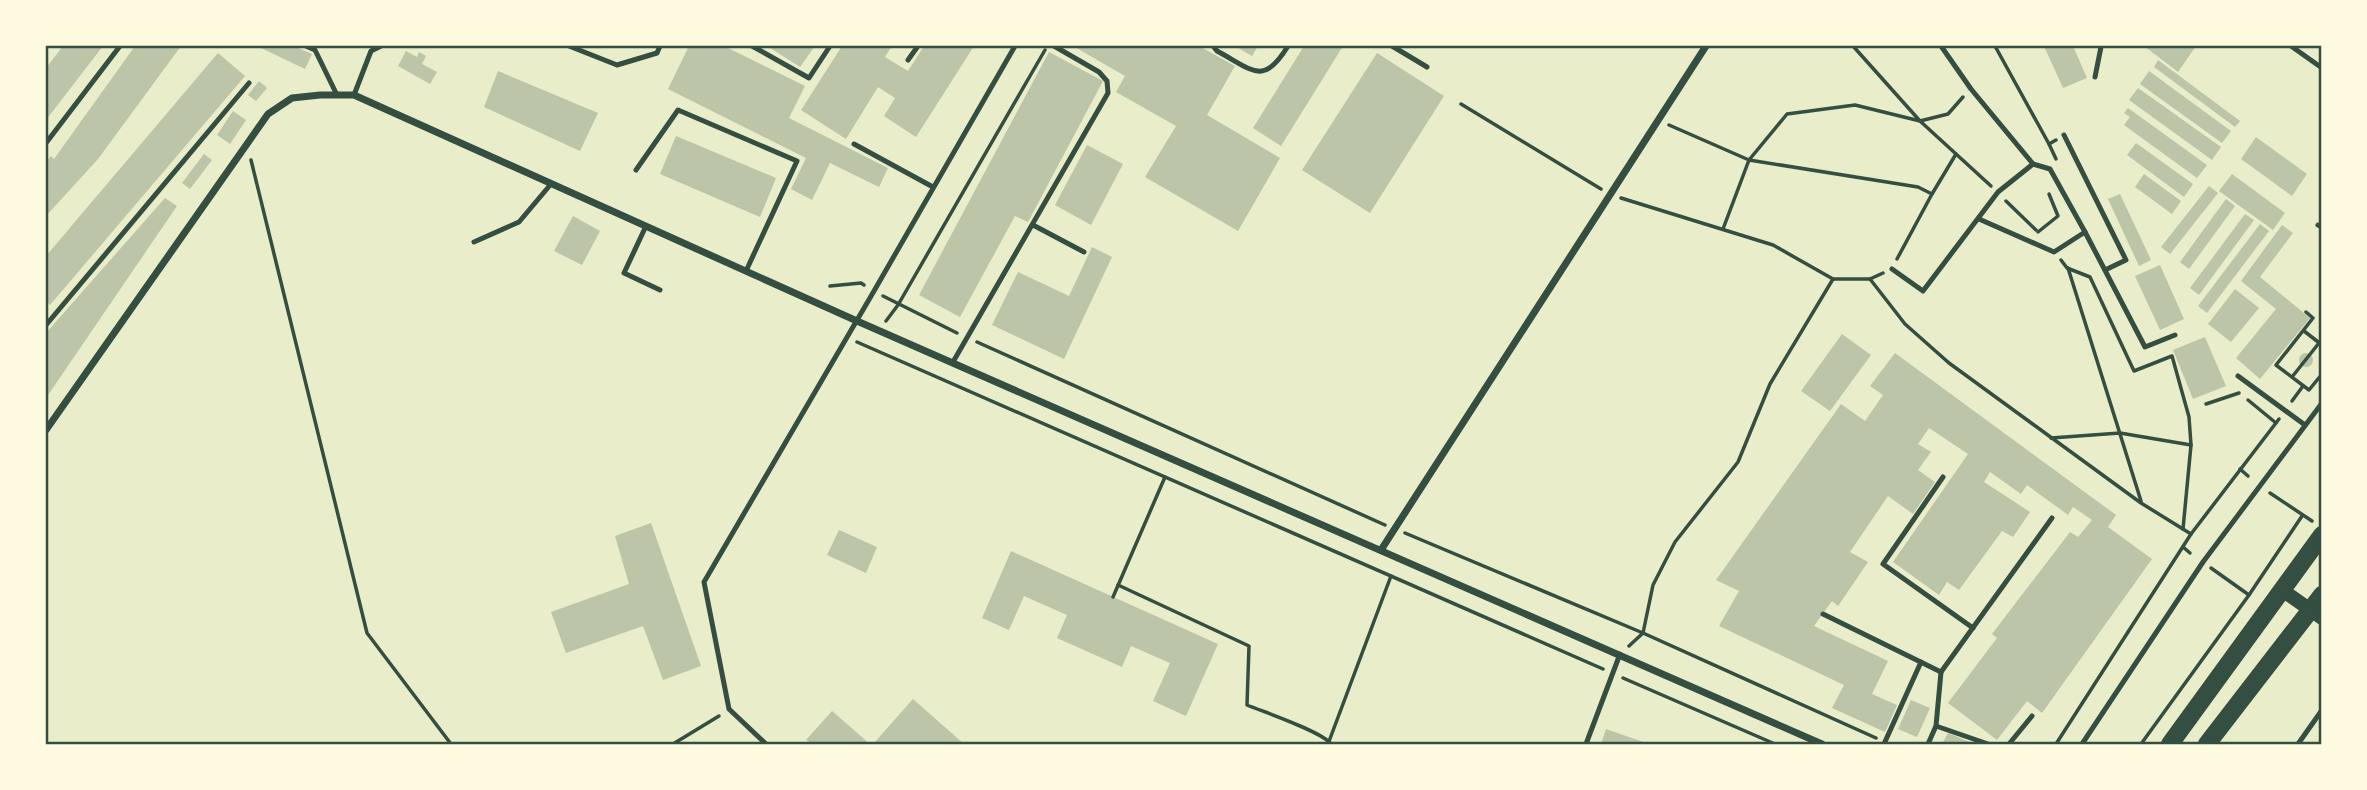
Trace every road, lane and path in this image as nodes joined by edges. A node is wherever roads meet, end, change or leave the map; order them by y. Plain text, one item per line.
1 (120, 46) edge
2 (306, 46) edge
3 (381, 46) edge
4 (569, 46) edge
5 (660, 46) edge
6 (752, 46) edge
7 (830, 46) edge
8 (918, 46) edge
9 (1015, 46) edge
10 (1048, 46) edge
11 (1054, 46) edge
12 (1213, 46) edge
13 (1288, 46) edge
14 (1392, 46) edge
15 (1706, 46) edge
16 (1941, 46) edge
17 (1995, 46) edge
18 (2099, 46) edge
19 (2291, 46) edge
20 (371, 48) edge
21 (908, 60) dead end
22 (1427, 67) dead end
23 (2322, 68) edge
24 (2095, 77) dead end
25 (249, 83) dead end
26 (1971, 89) junction
27 (337, 95) junction
28 (354, 95) junction
29 (1461, 104) dead end
30 (1657, 120) junction
31 (2064, 135) joint
32 (46, 143) edge
33 (247, 144) junction
34 (854, 144) dead end
35 (2049, 144) junction
36 (1956, 154) dead end
37 (1749, 160) junction
38 (2058, 163) dead end
39 (2033, 164) junction
40 (636, 170) dead end
41 (551, 184) junction
42 (933, 187) junction
43 (1932, 194) junction
44 (1610, 195) junction
45 (2058, 216) dead end
46 (1979, 219) junction
47 (1033, 225) junction
48 (646, 226) junction
49 (1723, 229) junction
50 (2038, 232) dead end
51 (2085, 232) junction
52 (474, 242) dead end
53 (1084, 252) dead end
54 (2067, 268) dead end
55 (1892, 269) junction
56 (2105, 270) junction
57 (746, 271) junction
58 (1833, 279) junction
59 (1870, 279) junction
60 (830, 286) dead end
61 (660, 290) dead end
62 (874, 291) junction
63 (898, 305) junction
64 (2306, 312) dead end
65 (857, 321) junction
66 (46, 324) edge
67 (879, 331) junction
68 (2304, 331) junction
69 (2175, 335) dead end
70 (847, 337) junction
71 (968, 339) junction
72 (2320, 344) edge
73 (868, 346) junction
74 (953, 362) junction
75 (2322, 374) edge
76 (2238, 376) dead end
77 (2292, 377) junction
78 (2303, 386) junction
79 (2206, 404) dead end
80 (2322, 404) edge
81 (2285, 411) junction
82 (2276, 423) junction
83 (2305, 425) junction
84 (46, 430) edge
85 (2120, 433) junction
86 (2049, 438) junction
87 (2239, 469) junction
88 (2248, 476) dead end
89 (1165, 477) junction
90 (1943, 477) dead end
91 (2270, 494) dead end
92 (2141, 503) junction
93 (2052, 518) dead end
94 (1394, 529) junction
95 (2183, 529) junction
96 (2191, 534) junction
97 (2320, 540) edge
98 (2183, 547) junction
99 (1381, 550) junction
100 (2190, 553) dead end
101 (2215, 571) dead end
102 (1391, 576) junction
103 (1118, 585) junction
104 (2282, 590) junction
105 (2249, 595) junction
106 (2322, 595) edge
107 (1113, 597) dead end
108 (1823, 614) dead end
109 (2316, 614) edge
110 (1973, 628) junction
111 (1643, 633) junction
112 (1620, 654) junction
113 (1921, 662) junction
114 (1941, 672) junction
115 (1612, 673) junction
116 (729, 709) junction
117 (2322, 710) edge
118 (2032, 716) dead end
119 (1936, 726) junction
120 (1329, 743) edge
121 (1884, 743) edge
122 (451, 744) edge
123 (673, 744) edge
124 (766, 744) edge
125 (1586, 744) edge
126 (1775, 744) edge
127 (1822, 744) edge
128 (1928, 744) edge
129 (1988, 744) edge
130 (2009, 744) edge
131 (2056, 744) edge
132 (2082, 744) edge
133 (2141, 744) edge
134 (2170, 744) edge
135 (2207, 744) edge
136 (2298, 744) edge

1 - 32 lane
2 - 27 lane
3 - 20 lane
4 - 5 lane
6 - 7 lane
8 - 21 lane
9 - 42 lane
10 - 63 path
11 - 47 lane
12 - 13 lane
14 - 22 lane
15 - 30 street
16 - 26 lane
17 - 35 path
18 - 24 lane
19 - 23 lane
20 - 28 lane
25 - 66 lane
26 - 37 path
26 - 39 lane
27 - 28 street
27 - 33 street
28 - 41 street
29 - 44 path
30 - 37 path
30 - 44 street
31 - 35 path
31 - 56 lane
33 - 84 street
33 - 122 path
34 - 42 lane
35 - 38 path
36 - 43 path
37 - 43 path
37 - 49 path
39 - 46 lane
39 - 51 lane
40 - 57 lane
41 - 48 street
41 - 52 lane
42 - 62 lane
43 - 55 path
44 - 49 path
44 - 94 street
45 - 50 path
46 - 51 lane
46 - 55 lane
47 - 53 lane
47 - 71 lane
48 - 57 street
48 - 61 lane
49 - 58 path
51 - 56 lane
54 - 85 path
55 - 59 path
56 - 69 lane
57 - 65 street
58 - 59 path
58 - 111 path
59 - 86 path
60 - 62 path
62 - 63 path
62 - 65 lane
63 - 67 path
63 - 71 path
64 - 68 path
65 - 67 street
65 - 70 lane
67 - 73 path
67 - 74 street
68 - 72 path
68 - 77 path
70 - 73 path
70 - 116 lane
71 - 74 lane
71 - 94 path
72 - 77 path
73 - 89 path
74 - 99 street
75 - 78 path
76 - 81 lane
77 - 78 path
78 - 81 path
79 - 82 path
80 - 83 lane
81 - 82 path
81 - 83 lane
82 - 87 path
83 - 132 lane
85 - 86 path
85 - 92 path
85 - 95 path
86 - 92 path
87 - 88 path
87 - 96 path
89 - 102 path
89 - 103 path
90 - 110 lane
91 - 105 path
92 - 95 path
93 - 110 lane
94 - 99 street
94 - 111 path
95 - 96 path
96 - 98 path
97 - 104 main road
98 - 100 path
98 - 131 path
99 - 112 street
101 - 105 path
102 - 115 path
102 - 120 path
103 - 107 path
103 - 120 path
104 - 109 main road
104 - 134 main road
105 - 133 path
106 - 109 main road
108 - 113 lane
109 - 135 main road
110 - 114 lane
111 - 112 path
111 - 121 path
112 - 115 lane
112 - 127 street
113 - 114 lane
113 - 121 lane
114 - 119 lane
115 - 125 lane
115 - 126 path
116 - 123 path
116 - 124 lane
117 - 136 lane
118 - 130 lane
119 - 128 lane
119 - 129 lane

